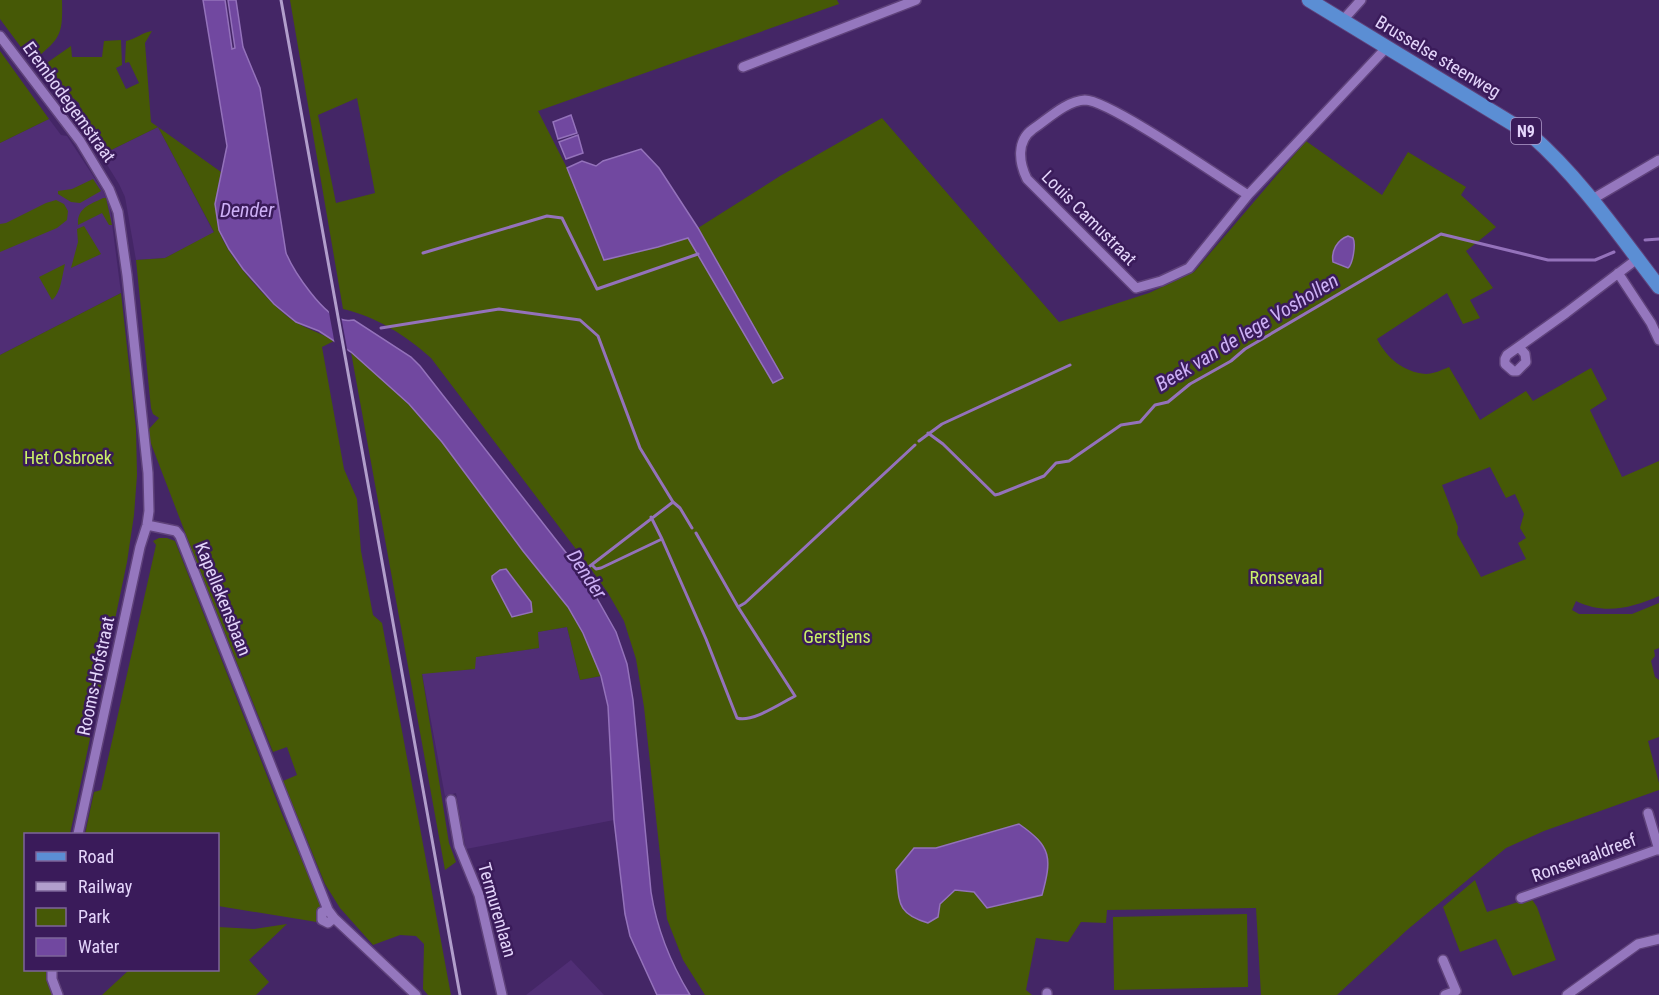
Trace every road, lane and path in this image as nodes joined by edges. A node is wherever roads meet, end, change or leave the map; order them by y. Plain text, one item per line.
1 (916, 0) edge
2 (1310, 0) edge
3 (1361, 0) edge
4 (1343, 20) junction
5 (0, 36) edge
6 (1387, 47) junction
7 (743, 67) dead end
8 (1659, 160) edge
9 (1248, 195) junction
10 (1591, 200) junction
11 (1636, 259) junction
12 (1618, 273) junction
13 (1659, 287) edge
14 (1659, 340) edge
15 (1519, 347) dead end
16 (147, 525) junction
17 (451, 800) dead end
18 (1648, 813) dead end
19 (78, 833) edge
20 (1659, 849) edge
21 (1521, 898) dead end
22 (1659, 939) edge
23 (1443, 960) dead end
24 (52, 971) edge
25 (58, 995) edge
26 (416, 995) edge
27 (502, 995) edge
28 (1445, 995) edge
29 (1567, 995) edge

1 - 7 street
2 - 4 main road, Brusselse steenweg / N9
3 - 4 street
4 - 6 main road, Brusselse steenweg / N9
5 - 16 street, Erembodegemstraat
6 - 9 street, Louis Camustraat
6 - 10 main road, Brusselse steenweg / N9
8 - 10 street
9 - 9 street, Louis Camustraat
10 - 11 main road, Brusselse steenweg / N9
11 - 12 street
11 - 13 main road, Brusselse steenweg / N9
12 - 14 street
12 - 15 street
16 - 19 street, Rooms-Hofstraat
16 - 26 street, Kapellekensbaan
17 - 27 street, Termurenlaan
18 - 20 street, Ronsevaaldreef
20 - 21 street, Ronsevaaldreef
22 - 29 street
23 - 28 street
24 - 25 street

